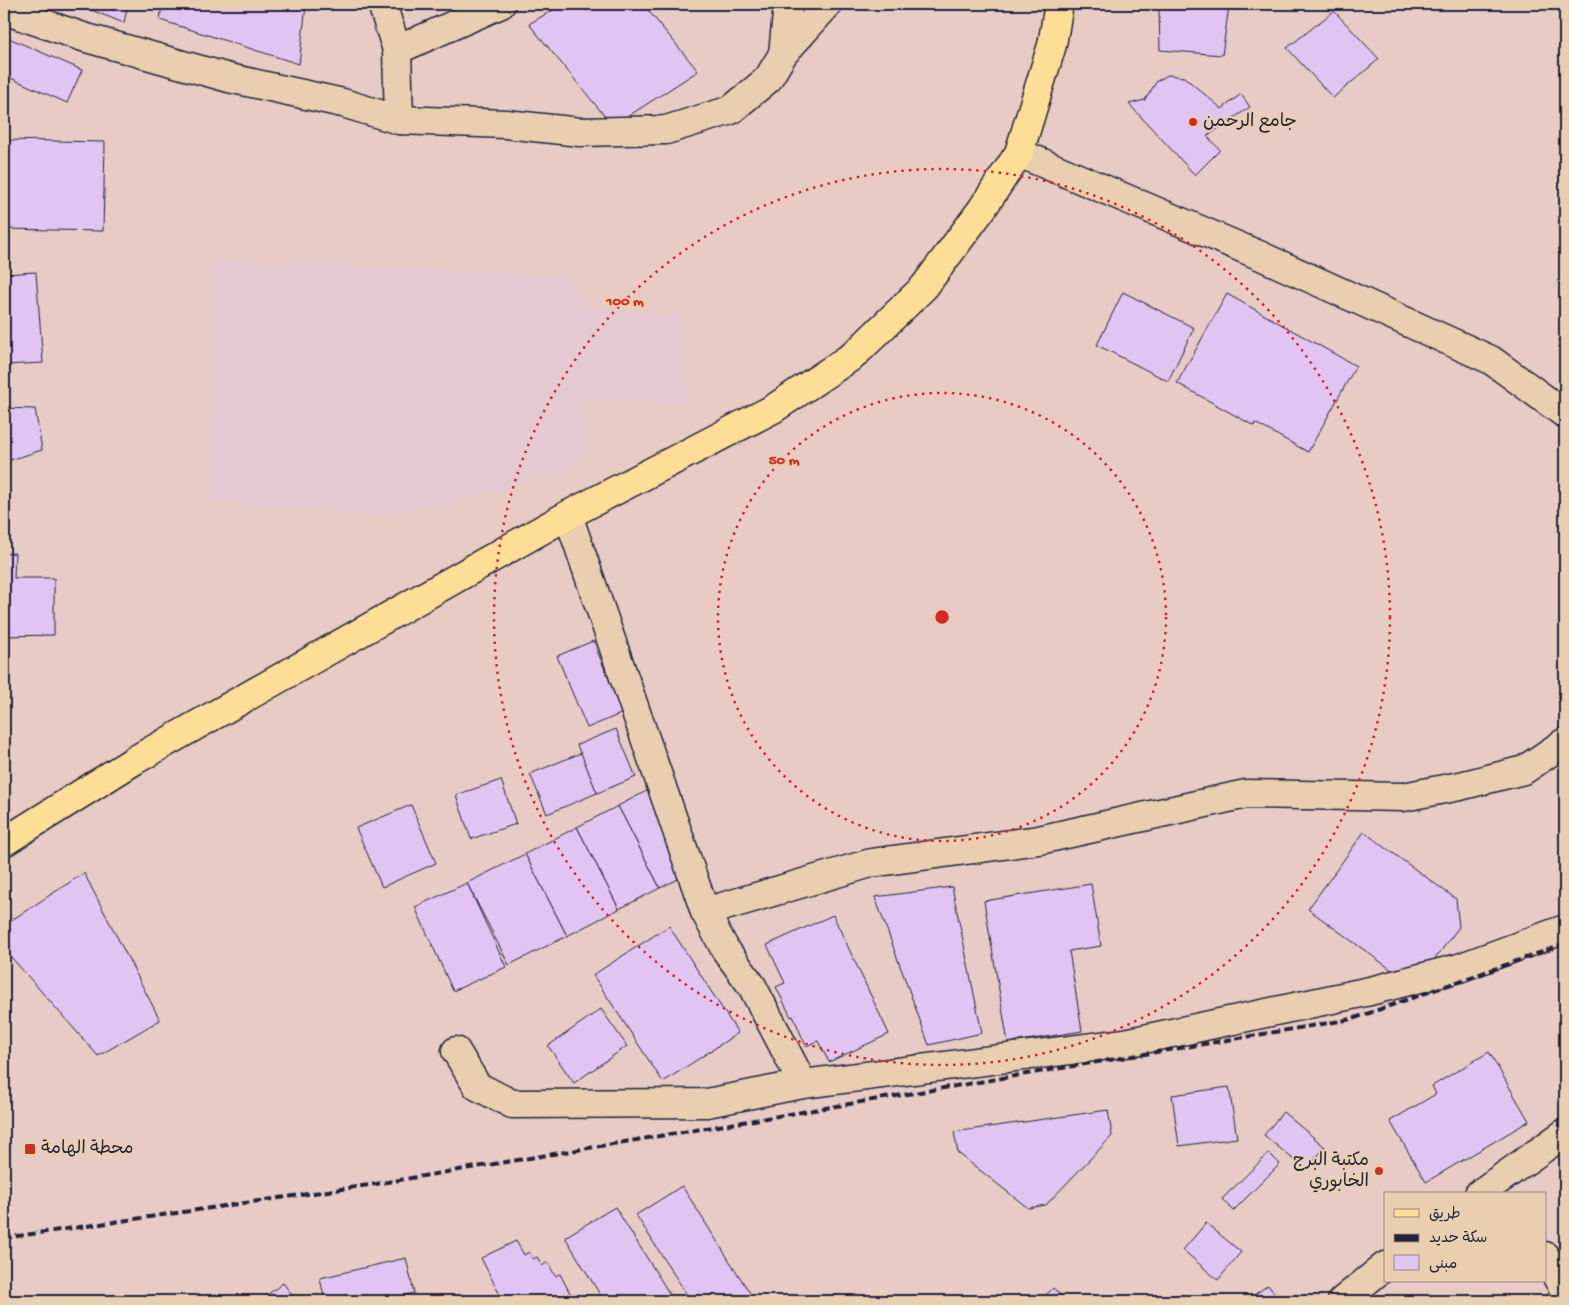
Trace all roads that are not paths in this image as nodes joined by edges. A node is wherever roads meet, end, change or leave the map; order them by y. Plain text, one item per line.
1 (382, 4) edge
2 (501, 4) edge
3 (788, 4) edge
4 (828, 4) edge
5 (1059, 4) edge
6 (4, 10) edge
7 (397, 50) junction
8 (783, 54) junction
9 (399, 120) junction
10 (1019, 153) junction
11 (1565, 414) edge
12 (568, 515) junction
13 (1565, 742) edge
14 (4, 842) edge
15 (705, 912) junction
16 (1565, 929) edge
17 (456, 1051) dead end
18 (803, 1084) junction
19 (1565, 1133) edge
20 (1506, 1185) edge
21 (1485, 1192) edge
22 (1546, 1258) edge
23 (1384, 1267) edge
24 (1565, 1291) edge
25 (1342, 1301) edge

1 - 7 street
2 - 7 street
3 - 8 street
4 - 8 street
5 - 10 main road
6 - 9 street
7 - 9 street
8 - 9 street
10 - 11 street
10 - 12 main road
12 - 14 main road
12 - 15 street
13 - 15 street
15 - 18 street
16 - 18 street
17 - 18 street
19 - 20 street
20 - 21 street
22 - 24 street
23 - 25 street

